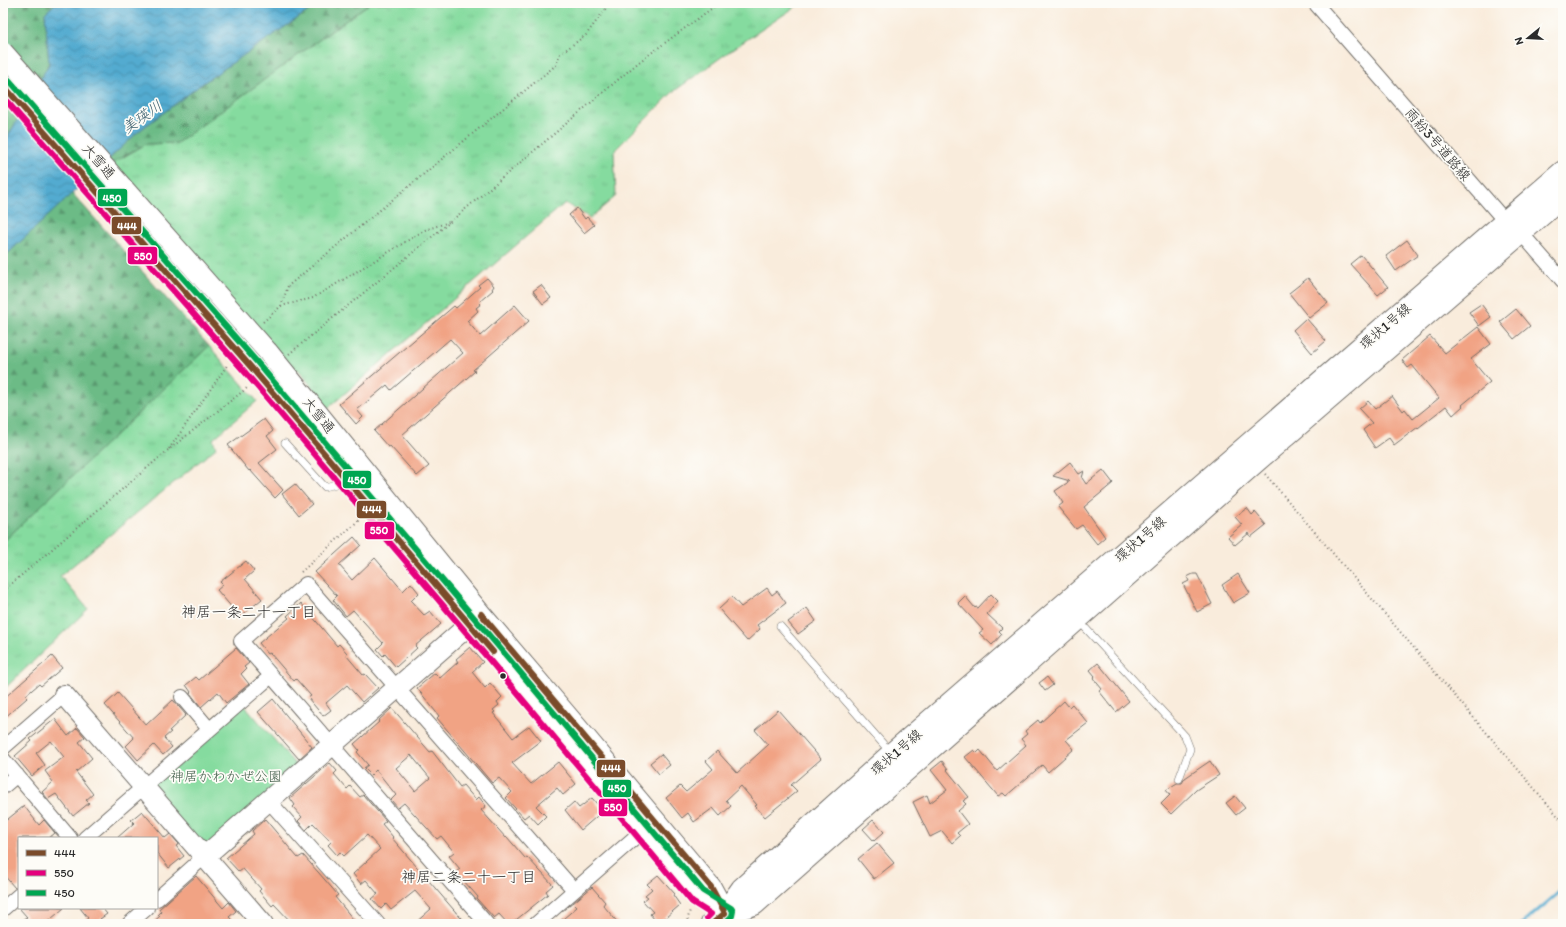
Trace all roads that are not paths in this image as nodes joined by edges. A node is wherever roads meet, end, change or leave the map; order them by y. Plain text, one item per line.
1 (1315, 3) edge
2 (3, 52) edge
3 (3, 85) edge
4 (1563, 172) edge
5 (1563, 196) edge
6 (1513, 227) junction
7 (1563, 281) edge
8 (285, 443) dead end
9 (344, 476) junction
10 (474, 619) junction
11 (1077, 619) junction
12 (780, 626) dead end
13 (271, 676) junction
14 (397, 687) junction
15 (64, 695) joint
16 (182, 697) dead end
17 (209, 729) junction
18 (331, 746) junction
19 (3, 748) edge
20 (892, 754) junction
21 (3, 759) edge
22 (17, 775) junction
23 (1179, 779) dead end
24 (3, 787) edge
25 (145, 787) junction
26 (268, 800) junction
27 (649, 825) junction
28 (69, 837) edge
29 (86, 837) edge
30 (204, 857) junction
31 (574, 890) junction
32 (18, 896) edge
33 (158, 898) edge
34 (3, 909) edge
35 (724, 920) edge
36 (262, 924) edge
37 (378, 924) edge
38 (487, 924) edge
39 (536, 924) edge

1 - 6 street, 雨紛3号道路線
2 - 10 street, 大雪通, bridge
3 - 9 street, 大雪通, bridge
4 - 6 main road, 環状1号線
5 - 6 main road, 環状1号線
6 - 7 street, 雨紛3号道路線
6 - 11 main road, 環状1号線
6 - 20 main road, 環状1号線
8 - 9 lane
9 - 10 street, 大雪通
10 - 14 street
10 - 27 street, 大雪通
11 - 23 lane
11 - 35 main road, 環状1号線
12 - 20 lane
13 - 14 street
13 - 17 street
13 - 18 street
14 - 18 street
14 - 31 street
15 - 19 street
15 - 25 street
16 - 17 street
17 - 25 street
18 - 26 street
18 - 38 street
20 - 35 main road, 環状1号線
21 - 22 street
22 - 24 street
22 - 28 street
25 - 29 street
25 - 30 street
26 - 30 street
26 - 37 street
27 - 31 street
27 - 35 street, 大雪通
30 - 33 street
30 - 36 street
31 - 39 street
32 - 34 street

